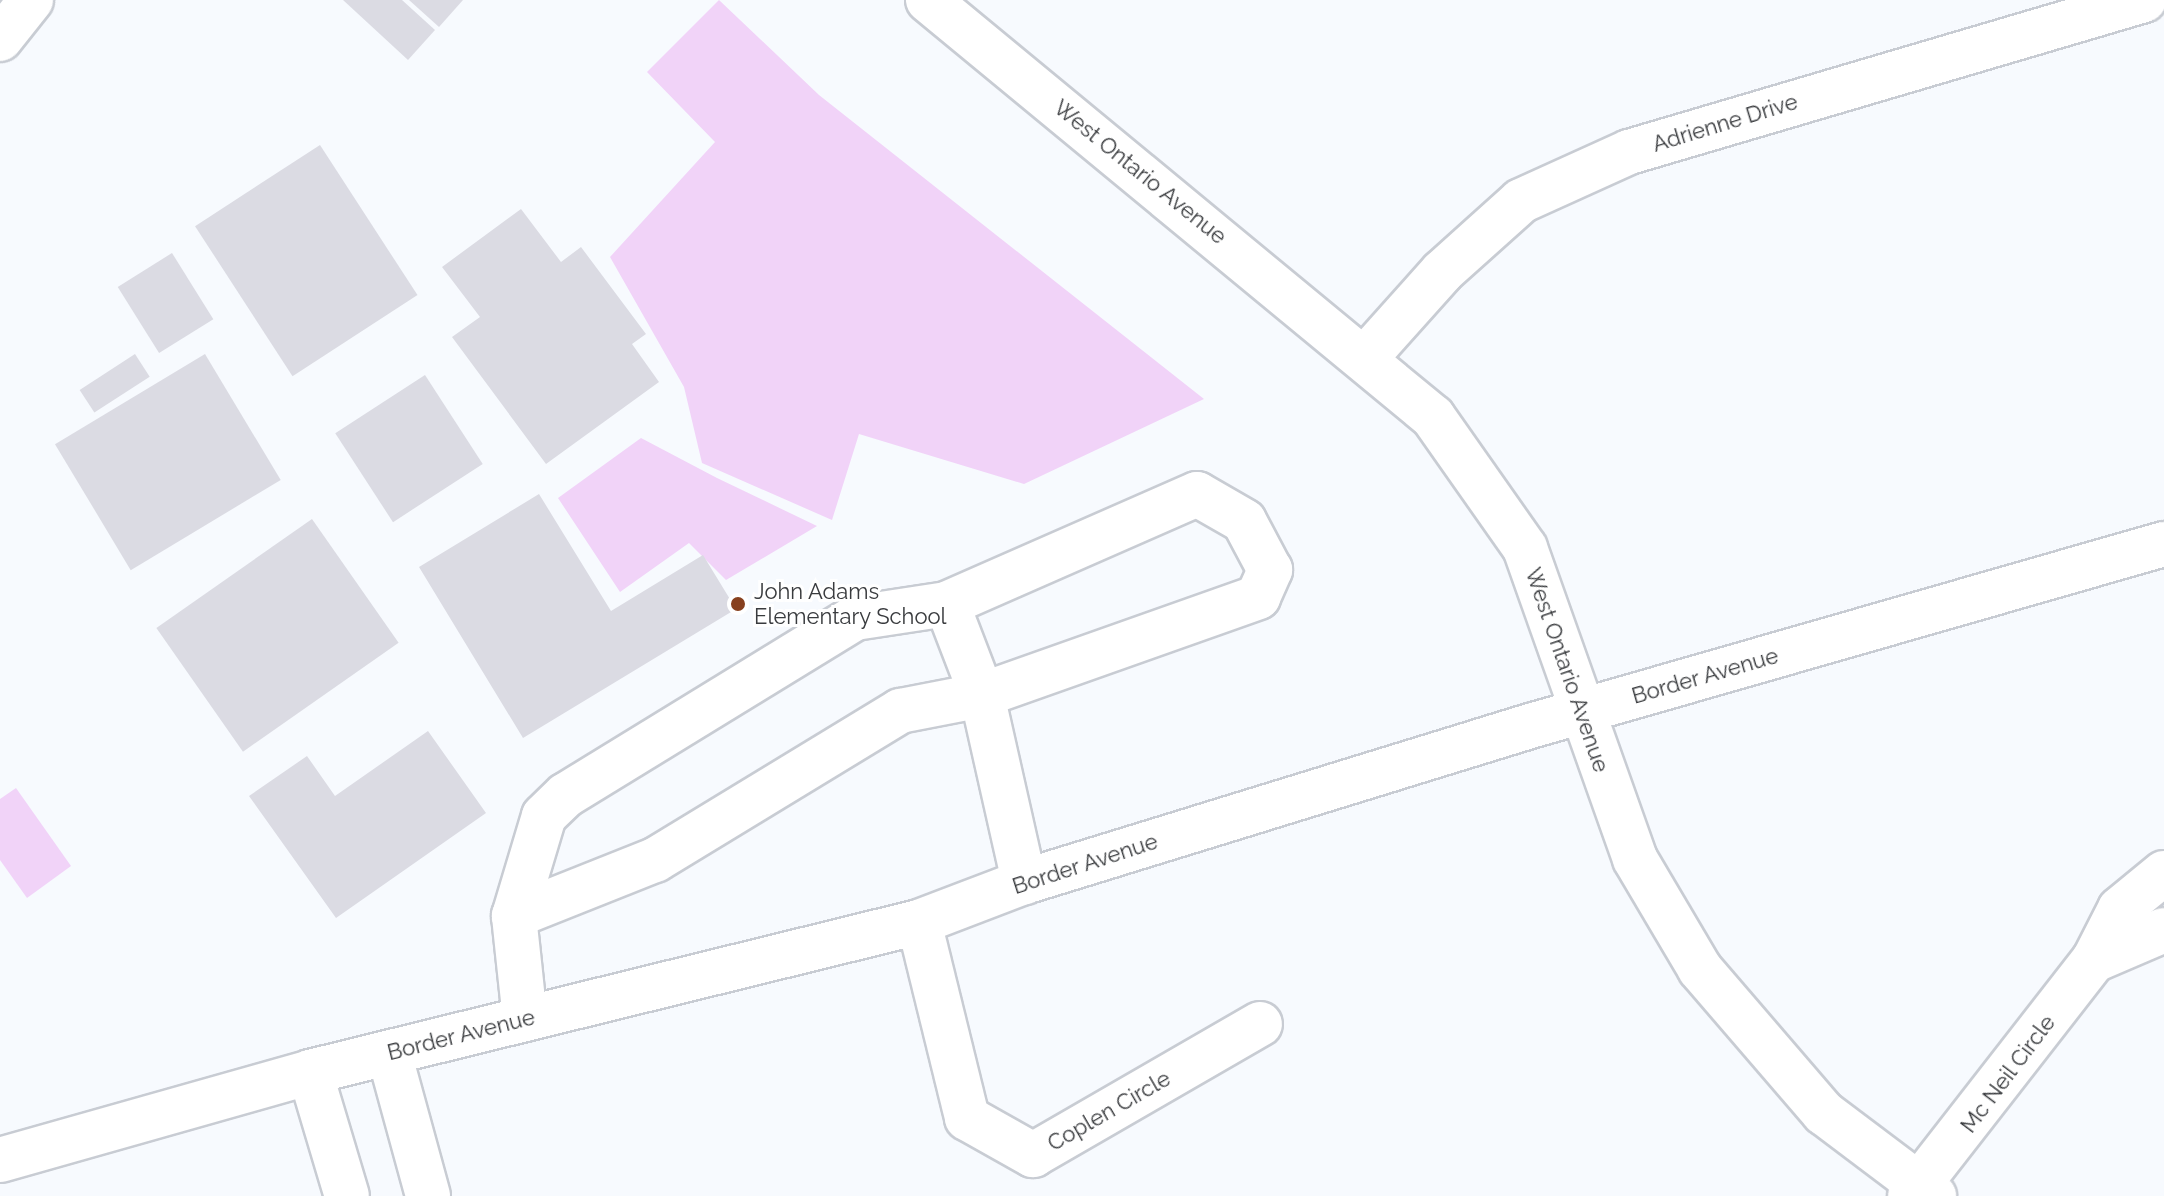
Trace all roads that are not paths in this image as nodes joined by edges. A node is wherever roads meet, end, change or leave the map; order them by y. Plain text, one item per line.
1 (31, 0) edge
2 (928, 0) edge
3 (2144, 0) edge
4 (0, 39) edge
5 (1367, 356) junction
6 (2164, 544) edge
7 (947, 604) junction
8 (982, 695) junction
9 (1581, 712) junction
10 (2164, 873) edge
11 (1024, 882) junction
12 (514, 916) junction
13 (919, 922) junction
14 (2164, 930) edge
15 (2094, 960) junction
16 (525, 1019) junction
17 (1260, 1024) dead end
18 (389, 1053) junction
19 (310, 1072) junction
20 (0, 1160) edge
21 (1921, 1194) edge
22 (347, 1196) edge
23 (428, 1196) edge

1 - 4 street
2 - 5 street, West Ontario Avenue
3 - 5 street, Adrienne Drive
5 - 9 street, West Ontario Avenue
6 - 9 street, Border Avenue
7 - 8 street
7 - 8 street
7 - 12 street
8 - 11 street
8 - 12 street
9 - 11 street, Border Avenue
9 - 21 street, West Ontario Avenue
10 - 15 street, Mc Neil Circle
11 - 13 street, Border Avenue
12 - 16 street
13 - 16 street, Border Avenue
13 - 17 street, Coplen Circle
14 - 15 street, Mc Neil Circle
15 - 21 street, Mc Neil Circle
16 - 18 street, Border Avenue
18 - 19 street, Border Avenue
18 - 23 street
19 - 20 street, Border Avenue
19 - 22 street

